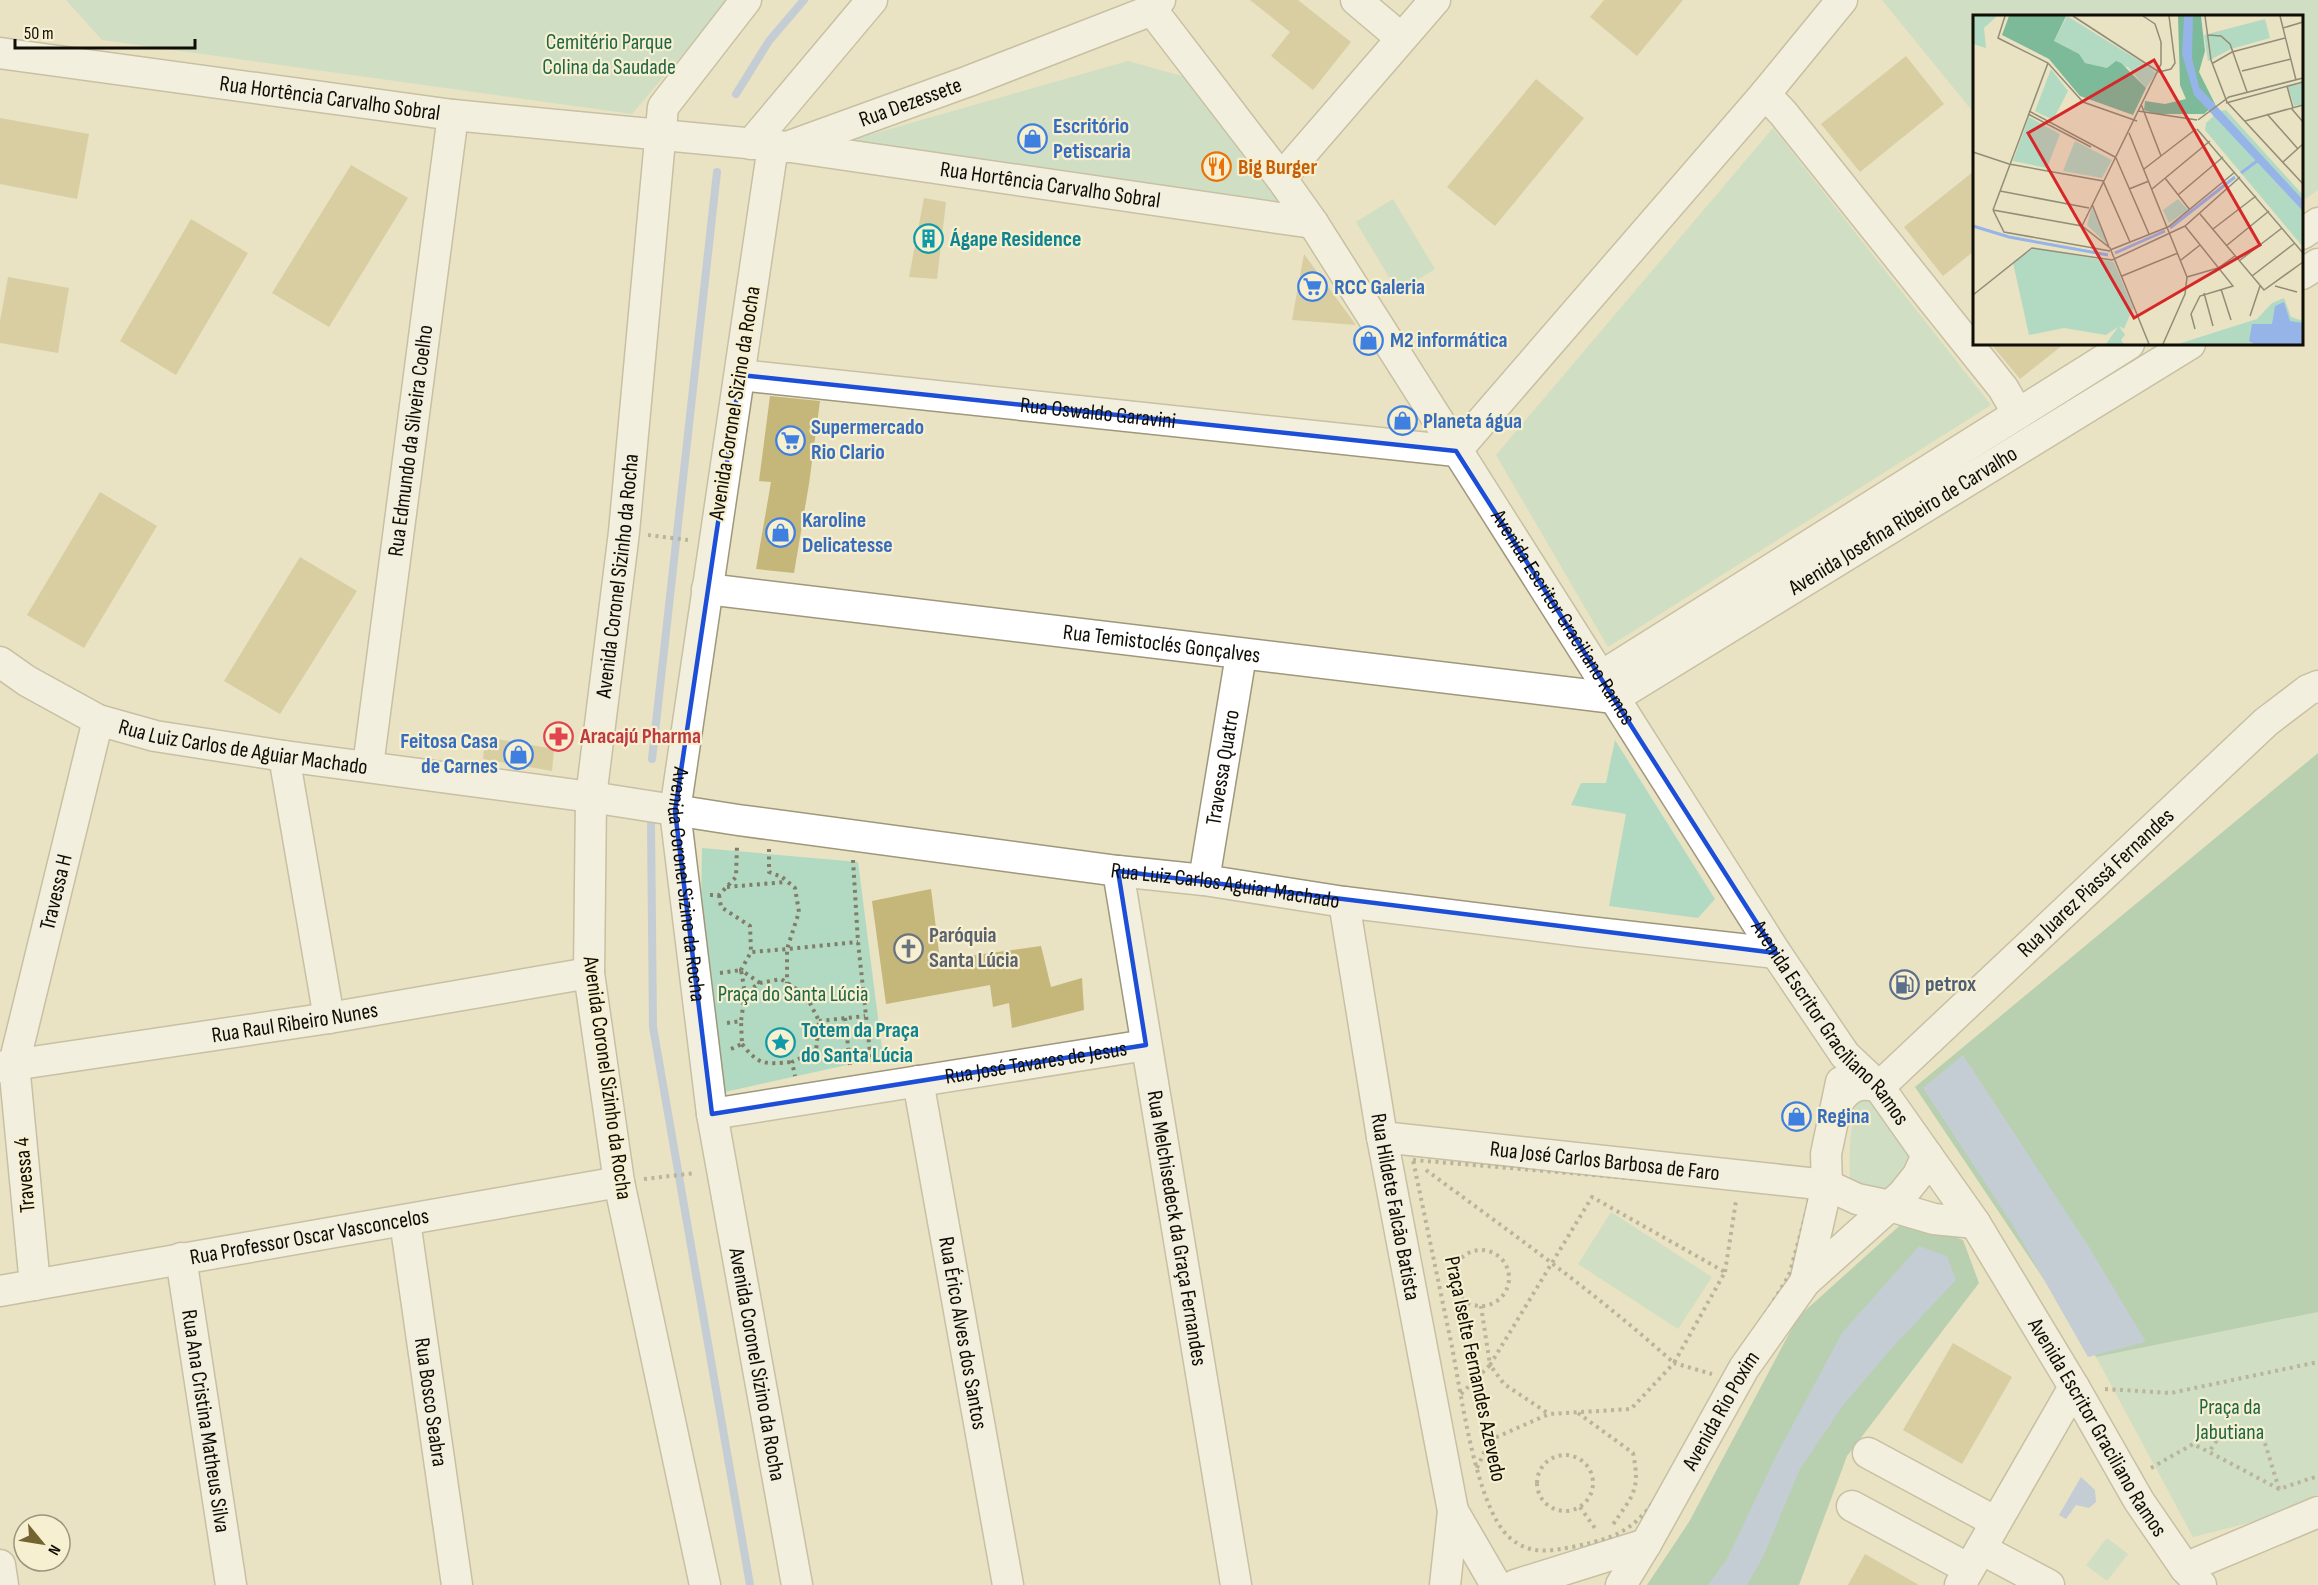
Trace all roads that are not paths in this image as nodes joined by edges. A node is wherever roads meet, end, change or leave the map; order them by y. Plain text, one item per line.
1 (746, 0) edge
2 (872, 0) edge
3 (1356, 0) edge
4 (1435, 0) edge
5 (1842, 0) edge
6 (1156, 5) edge
7 (1395, 33) junction
8 (0, 53) edge
9 (1774, 103) junction
10 (453, 115) junction
11 (661, 134) junction
12 (770, 146) junction
13 (1281, 178) junction
14 (1313, 222) junction
15 (2318, 223) edge
16 (2303, 233) edge
17 (2318, 264) edge
18 (2303, 273) edge
19 (2127, 345) edge
20 (2188, 345) edge
21 (740, 375) junction
22 (2018, 414) junction
23 (1456, 451) junction
24 (707, 589) junction
25 (1241, 655) junction
26 (0, 662) edge
27 (2318, 686) edge
28 (1607, 688) junction
29 (98, 720) junction
30 (284, 756) junction
31 (368, 766) junction
32 (591, 797) junction
33 (675, 811) junction
34 (1118, 871) junction
35 (1204, 880) junction
36 (1344, 902) junction
37 (1776, 953) junction
38 (589, 973) junction
39 (330, 1018) junction
40 (1146, 1045) junction
41 (1845, 1055) junction
42 (7, 1065) edge
43 (918, 1081) junction
44 (1880, 1087) junction
45 (1839, 1101) junction
46 (712, 1114) junction
47 (1382, 1137) junction
48 (1927, 1155) junction
49 (619, 1182) junction
50 (1827, 1185) junction
51 (1890, 1206) junction
52 (405, 1221) junction
53 (1975, 1223) junction
54 (181, 1258) junction
55 (1805, 1282) junction
56 (35, 1285) junction
57 (0, 1291) edge
58 (2074, 1387) junction
59 (1868, 1453) dead end
60 (1851, 1506) dead end
61 (1453, 1510) junction
62 (2318, 1512) edge
63 (1996, 1522) junction
64 (1647, 1544) junction
65 (0, 1565) edge
66 (1970, 1567) edge
67 (2188, 1579) edge
68 (3, 1585) edge
69 (231, 1585) edge
70 (457, 1585) edge
71 (705, 1585) edge
72 (797, 1585) edge
73 (1008, 1585) edge
74 (1236, 1585) edge
75 (1445, 1585) edge
76 (1496, 1585) edge
77 (1515, 1585) edge
78 (1621, 1585) edge
79 (2049, 1585) edge

1 - 11 street, Avenida Coronel Sizinho da Rocha
2 - 12 street
3 - 7 street
4 - 7 street
5 - 9 street
6 - 12 street, Rua Dezessete
6 - 13 street, Avenida Escritor Graciliano Ramos
7 - 13 street
8 - 10 street, Rua Hortência Carvalho Sobral
9 - 22 street
9 - 23 street
10 - 11 street, Rua Hortência Carvalho Sobral
10 - 31 street, Rua Edmundo da Silveira Coelho
11 - 12 street, Rua Dezessete
11 - 32 street, Avenida Coronel Sizinho da Rocha
12 - 14 street, Rua Hortência Carvalho Sobral
12 - 21 street, Avenida Coronel Sizino da Rocha
13 - 14 street, Avenida Escritor Graciliano Ramos
14 - 23 street, Avenida Escritor Graciliano Ramos
15 - 16 street
17 - 18 street
19 - 22 street, Avenida Josefina Ribeiro de Carvalho
20 - 28 street, Avenida Josefina Ribeiro de Carvalho
21 - 23 street, Rua Oswaldo Garavini
21 - 24 street, Avenida Coronel Sizino da Rocha
22 - 28 street, Avenida Josefina Ribeiro de Carvalho
23 - 28 street, Avenida Escritor Graciliano Ramos
24 - 25 street, Rua Temistoclés Gonçalves
24 - 33 street, Avenida Coronel Sizino da Rocha
25 - 28 street, Rua Temistoclés Gonçalves
25 - 35 street, Travessa Quatro
26 - 29 street
27 - 44 street, Rua Juarez Piassá Fernandes
28 - 37 street, Avenida Escritor Graciliano Ramos
29 - 30 street, Rua Luiz Carlos de Aguiar Machado
29 - 42 street, Travessa H
30 - 31 street, Rua Luiz Carlos de Aguiar Machado
30 - 39 street
31 - 32 street, Rua Luiz Carlos de Aguiar Machado
32 - 33 street, Rua Luiz Carlos de Aguiar Machado
32 - 38 street, Avenida Coronel Sizinho da Rocha
33 - 34 street, Rua Luiz Carlos Aguiar Machado
33 - 46 street, Avenida Coronel Sizino da Rocha
34 - 35 street, Rua Luiz Carlos Aguiar Machado
34 - 40 street, Rua Melchisedeck da Graça Fernandes
35 - 36 street, Rua Luiz Carlos Aguiar Machado
36 - 37 street, Rua Luiz Carlos Aguiar Machado
36 - 47 street, Rua Hildete Falcão Batista
37 - 41 street, Avenida Escritor Graciliano Ramos
38 - 39 street, Rua Raul Ribeiro Nunes
38 - 49 street, Avenida Coronel Sizinho da Rocha
39 - 42 street, Rua Raul Ribeiro Nunes
40 - 43 street, Rua José Tavares de Jesus
40 - 74 street, Rua Melchisedeck da Graça Fernandes
41 - 44 street, Avenida Escritor Graciliano Ramos
41 - 45 street, Avenida Rio Poxim
42 - 56 street, Travessa 4
43 - 46 street, Rua José Tavares de Jesus
43 - 73 street, Rua Érico Alves dos Santos
44 - 45 street
44 - 48 street, Avenida Escritor Graciliano Ramos
45 - 50 street, Avenida Rio Poxim
46 - 72 street, Avenida Coronel Sizino da Rocha
47 - 50 street, Rua José Carlos Barbosa de Faro
47 - 61 street, Rua Hildete Falcão Batista
48 - 51 street, Avenida Rio Poxim
48 - 53 street, Avenida Escritor Graciliano Ramos
49 - 52 street, Rua Professor Oscar Vasconcelos
49 - 71 street, Avenida Coronel Sizinho da Rocha
50 - 51 street
50 - 55 street, Avenida Rio Poxim
51 - 53 street
51 - 55 street, Avenida Rio Poxim
52 - 54 street, Rua Professor Oscar Vasconcelos
52 - 70 street, Rua Bosco Seabra
53 - 58 street, Avenida Escritor Graciliano Ramos
54 - 56 street, Rua Professor Oscar Vasconcelos
54 - 69 street, Rua Ana Cristina Matheus Silva
55 - 64 street, Avenida Rio Poxim
56 - 57 street, Rua Professor Oscar Vasconcelos
58 - 63 street
58 - 67 street, Avenida Escritor Graciliano Ramos
59 - 63 street
60 - 66 street
61 - 75 street, Rua Hildete Falcão Batista
61 - 76 street, Rua Hildete Falcão Batista
62 - 67 street
63 - 66 street
64 - 77 street
64 - 78 street, Avenida Rio Poxim
65 - 68 street
66 - 79 street

